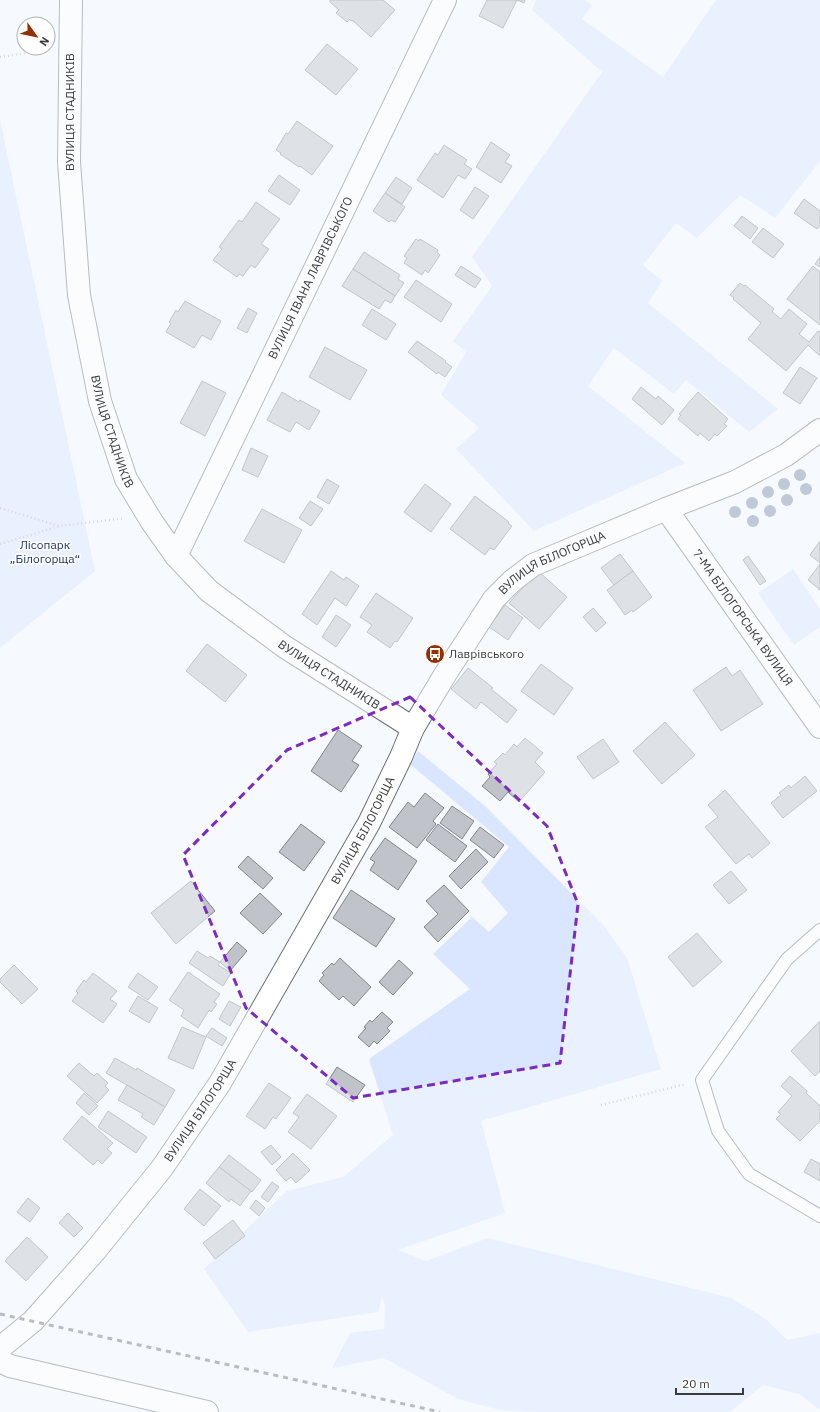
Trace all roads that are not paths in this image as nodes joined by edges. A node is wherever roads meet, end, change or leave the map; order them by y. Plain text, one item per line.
1 (71, 0) edge
2 (445, 0) edge
3 (820, 430) edge
4 (666, 509) junction
5 (176, 556) junction
6 (820, 727) edge
7 (412, 728) junction
8 (820, 930) edge
9 (820, 1216) edge
10 (0, 1348) edge
11 (0, 1361) edge
12 (207, 1412) edge

1 - 5 street, ВУЛИЦЯ СТАДНИКІВ
2 - 5 street, ВУЛИЦЯ ІВАНА ЛАВРІВСЬКОГО
3 - 4 street, ВУЛИЦЯ БІЛОГОРЩА
4 - 6 street, 7-МА БІЛОГОРСЬКА ВУЛИЦЯ
4 - 7 street, ВУЛИЦЯ БІЛОГОРЩА
5 - 7 street, ВУЛИЦЯ СТАДНИКІВ
7 - 10 street, ВУЛИЦЯ БІЛОГОРЩА
8 - 9 lane
11 - 12 street

